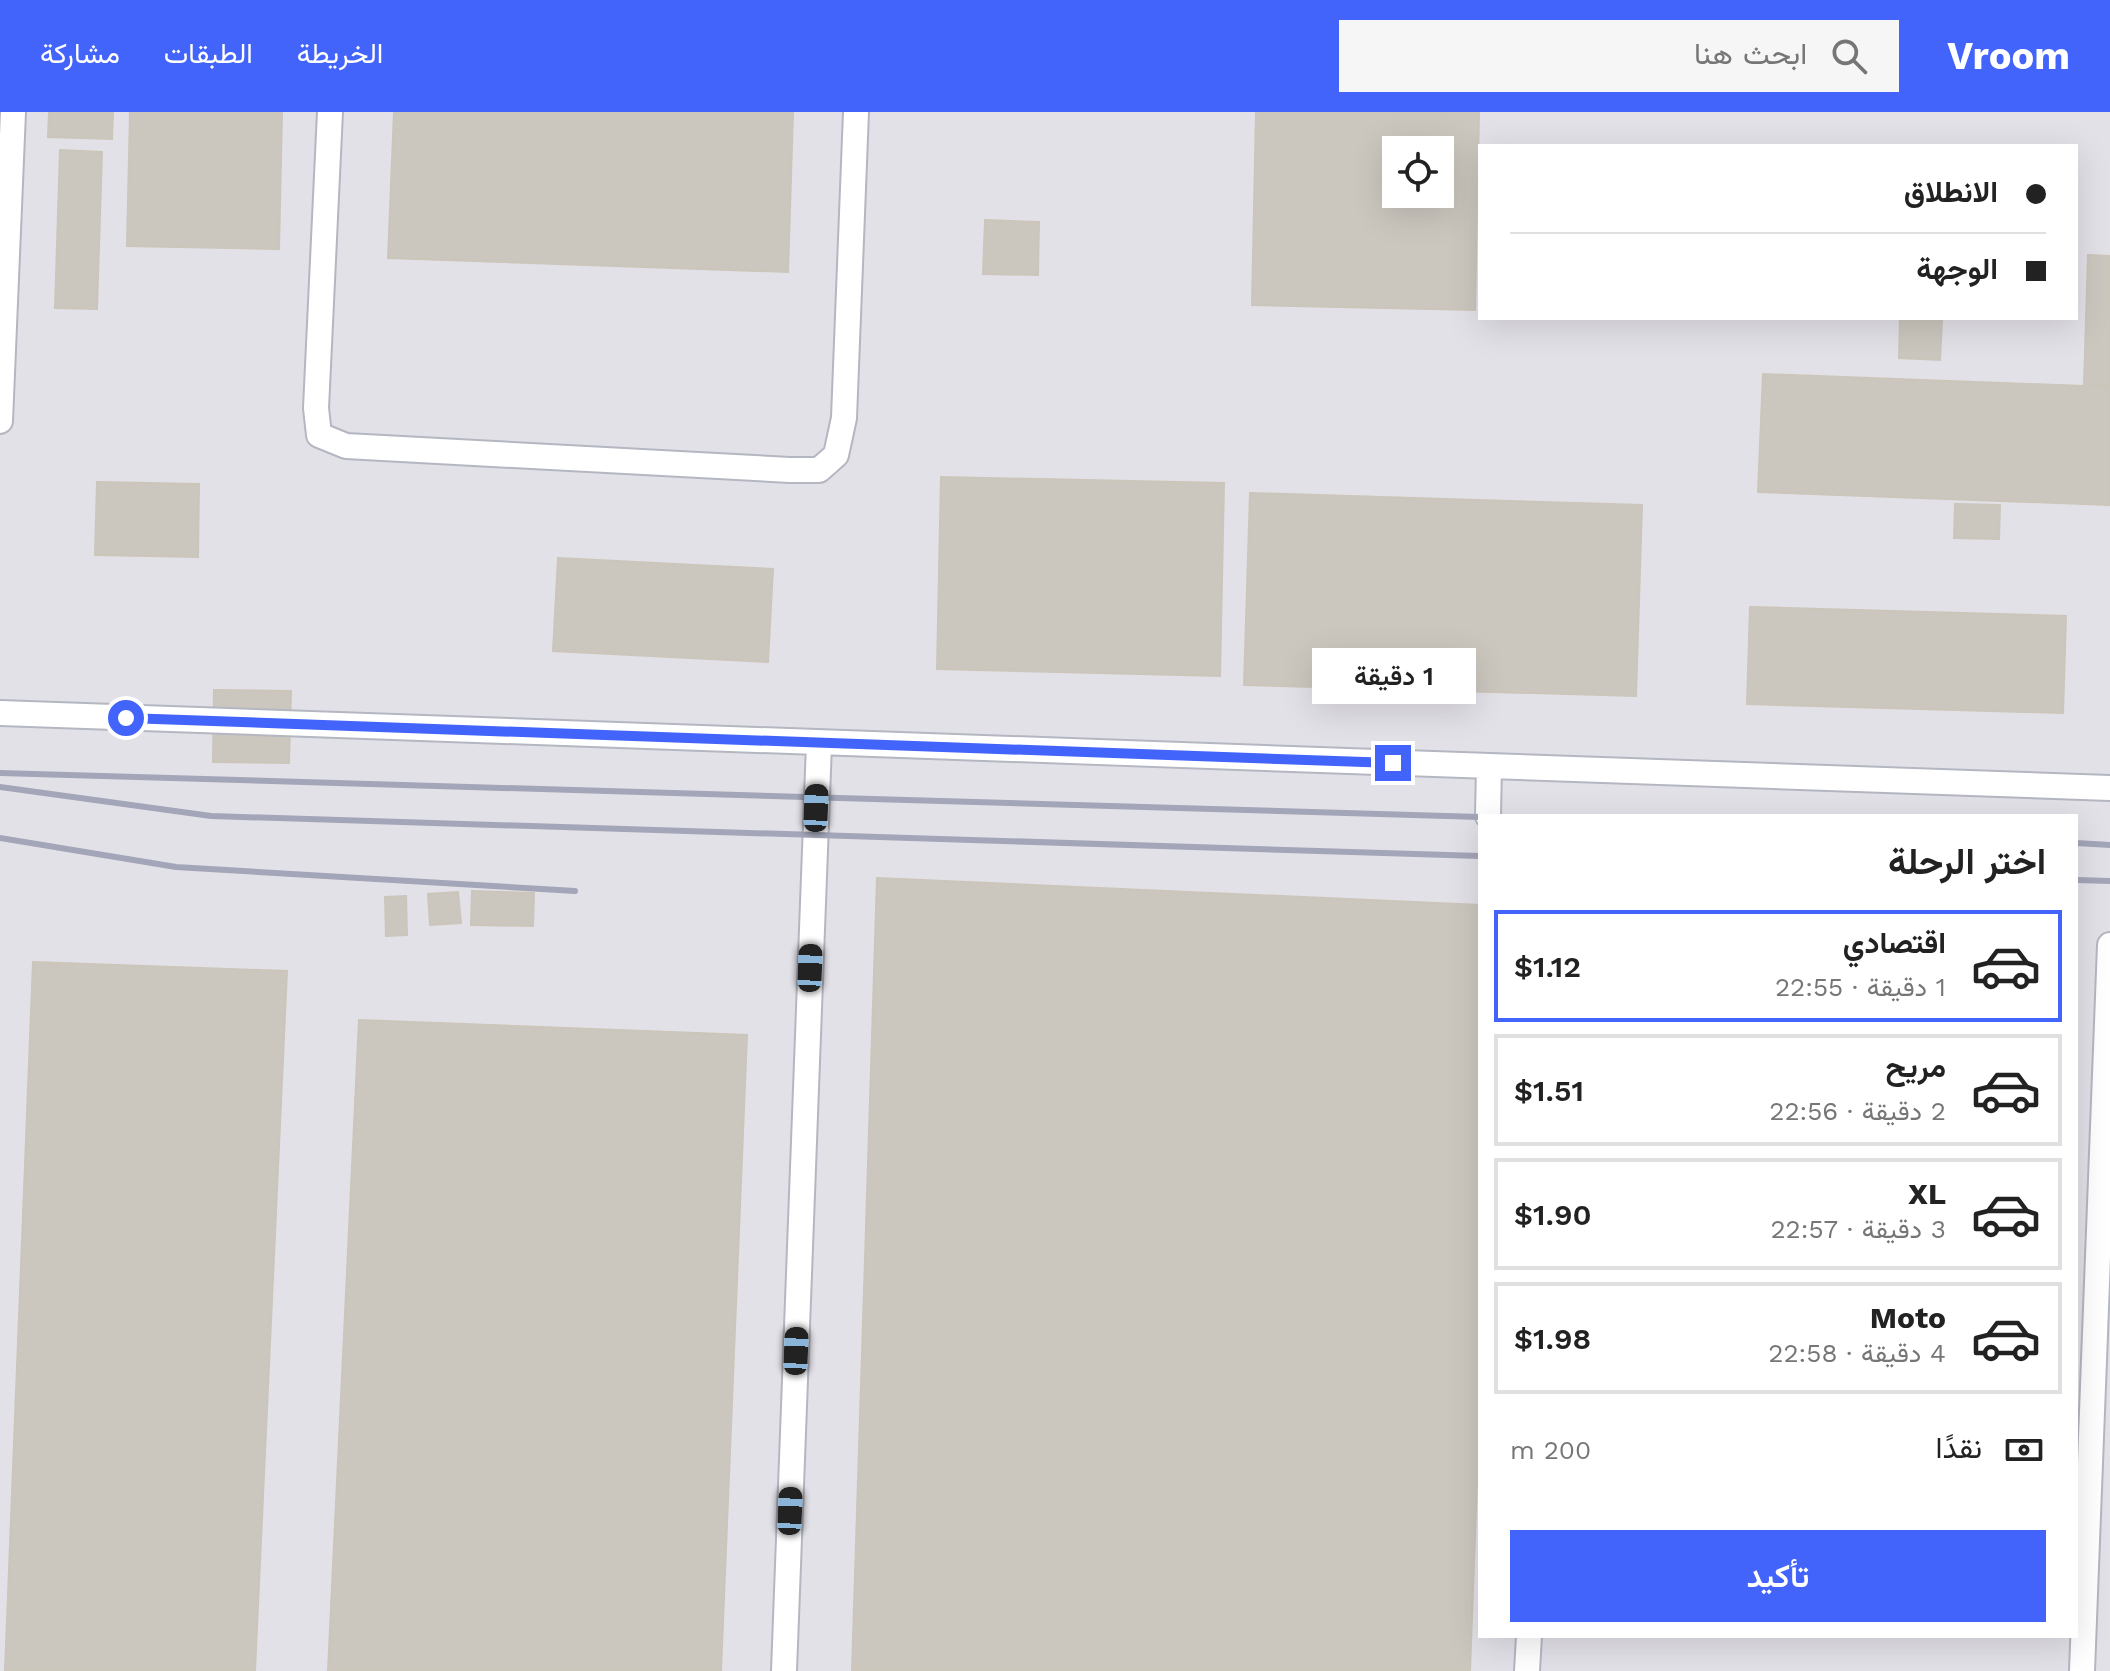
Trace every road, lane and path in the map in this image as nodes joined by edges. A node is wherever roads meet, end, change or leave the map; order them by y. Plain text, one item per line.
1 (13, 112) edge
2 (330, 112) edge
3 (856, 112) edge
4 (0, 421) edge
5 (0, 713) edge
6 (819, 744) junction
7 (1489, 766) junction
8 (2110, 788) edge
9 (1488, 814) edge
10 (2110, 945) edge
11 (2083, 1455) edge
12 (1529, 1638) edge
13 (784, 1671) edge
14 (1527, 1671) edge
15 (2082, 1671) edge

1 - 4 lane
2 - 3 lane
5 - 6 lane
6 - 7 lane
6 - 13 lane
7 - 8 lane
7 - 9 lane
10 - 11 lane
11 - 15 lane
12 - 14 lane

